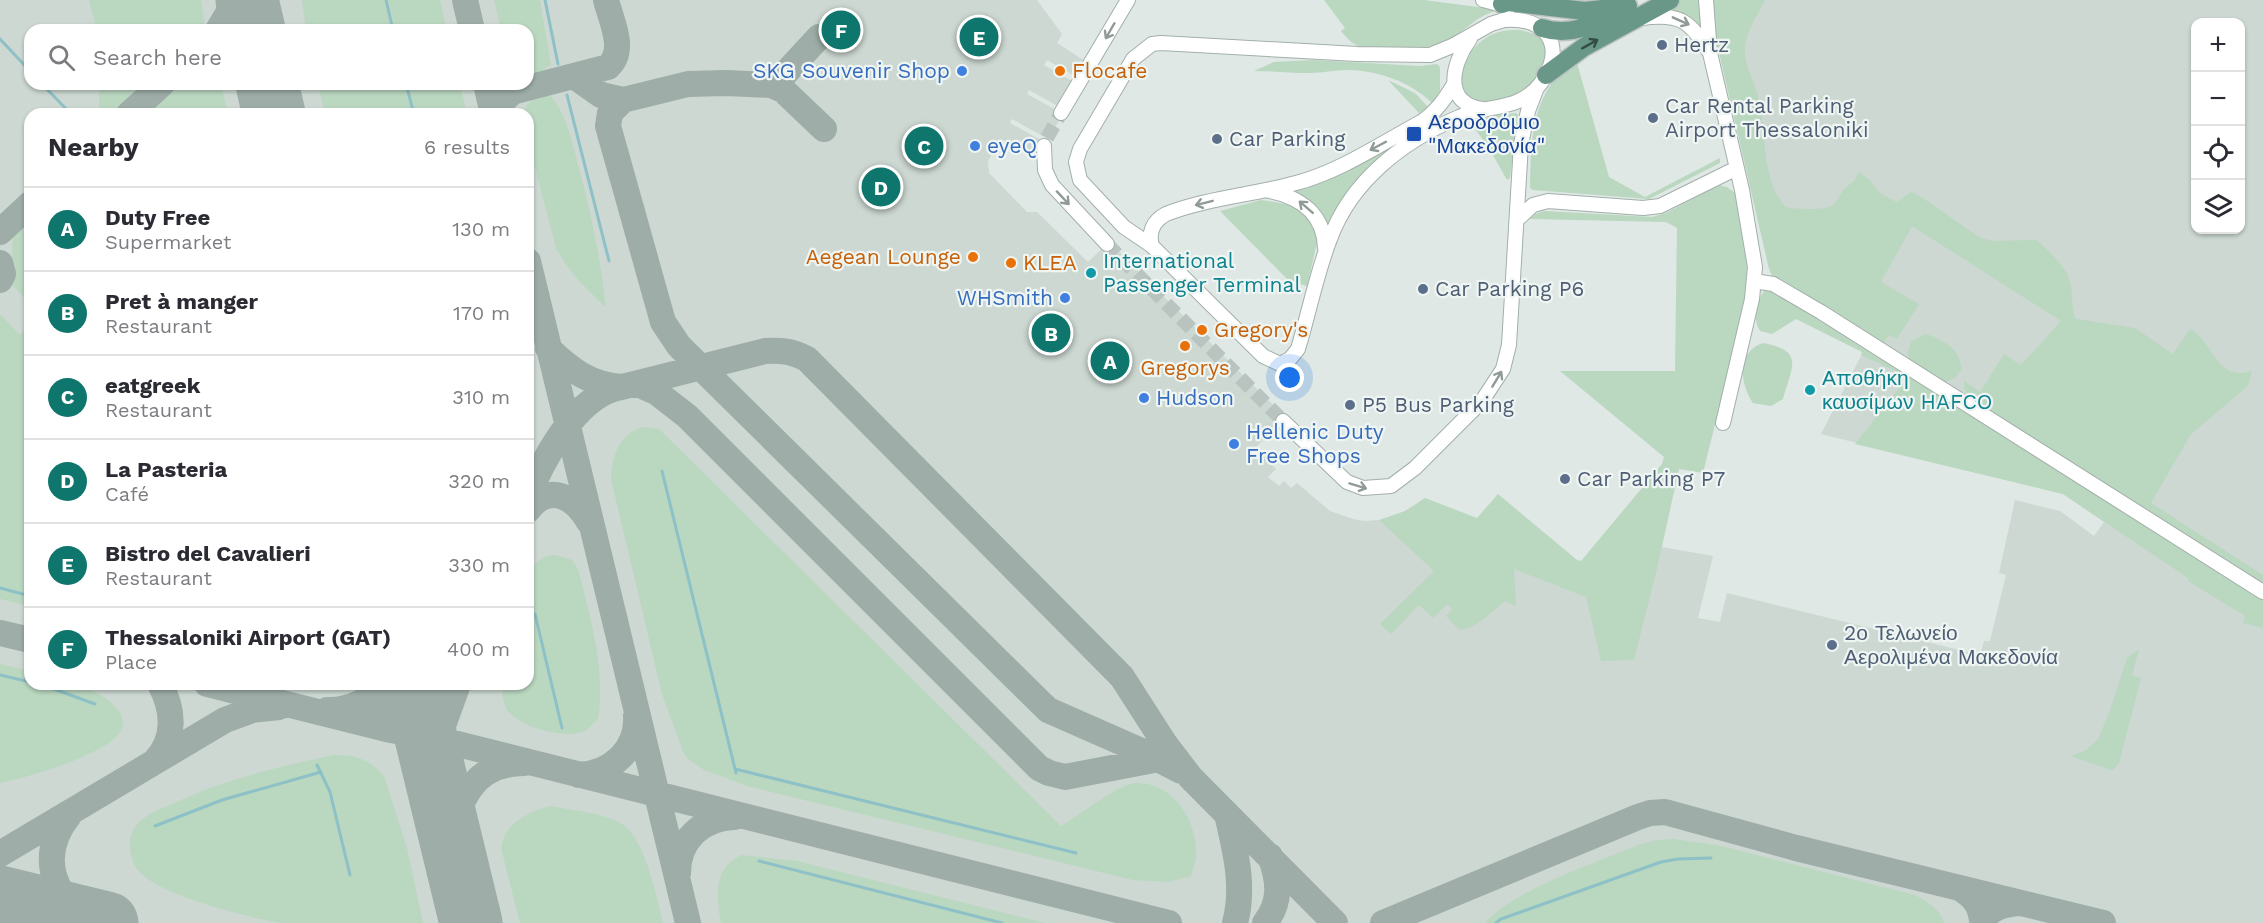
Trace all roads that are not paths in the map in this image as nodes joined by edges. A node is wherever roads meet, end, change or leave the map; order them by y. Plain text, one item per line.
1 (1128, 0) edge
2 (1484, 0) edge
3 (1670, 0) edge
4 (1706, 0) edge
5 (1502, 4) junction
6 (1634, 8) edge
7 (1538, 25) junction
8 (1478, 31) junction
9 (1710, 53) junction
10 (1541, 82) junction
11 (1454, 84) junction
12 (1483, 109) junction
13 (1061, 113) tunnel mouth
14 (1045, 142) tunnel mouth
15 (1737, 168) junction
16 (1518, 188) junction
17 (1261, 190) junction
18 (1548, 201) junction
19 (1518, 219) junction
20 (1107, 244) tunnel mouth
21 (1152, 246) junction
22 (1326, 251) junction
23 (1755, 281) junction
24 (1283, 421) tunnel mouth
25 (1723, 423) dead end
26 (2263, 592) edge

1 -> 13 street
2 - 5 street
3 - 6 main road
4 - 9 street
5 - 6 main road
5 - 7 street
6 - 7 main road
6 -> 9 street
10 -> 6 main road
7 - 8 street
7 - 10 street
8 - 11 street
8 - 21 street
9 - 15 street
10 - 12 street
10 - 16 street
11 - 12 street
11 -> 17 street
12 - 22 street
14 -> 20 street
15 - 18 street
15 - 23 street
16 - 18 street
16 - 19 street
17 -> 21 street
22 -> 17 street
18 - 19 street
24 -> 19 street
21 - 22 street
23 - 25 street
23 - 26 street

